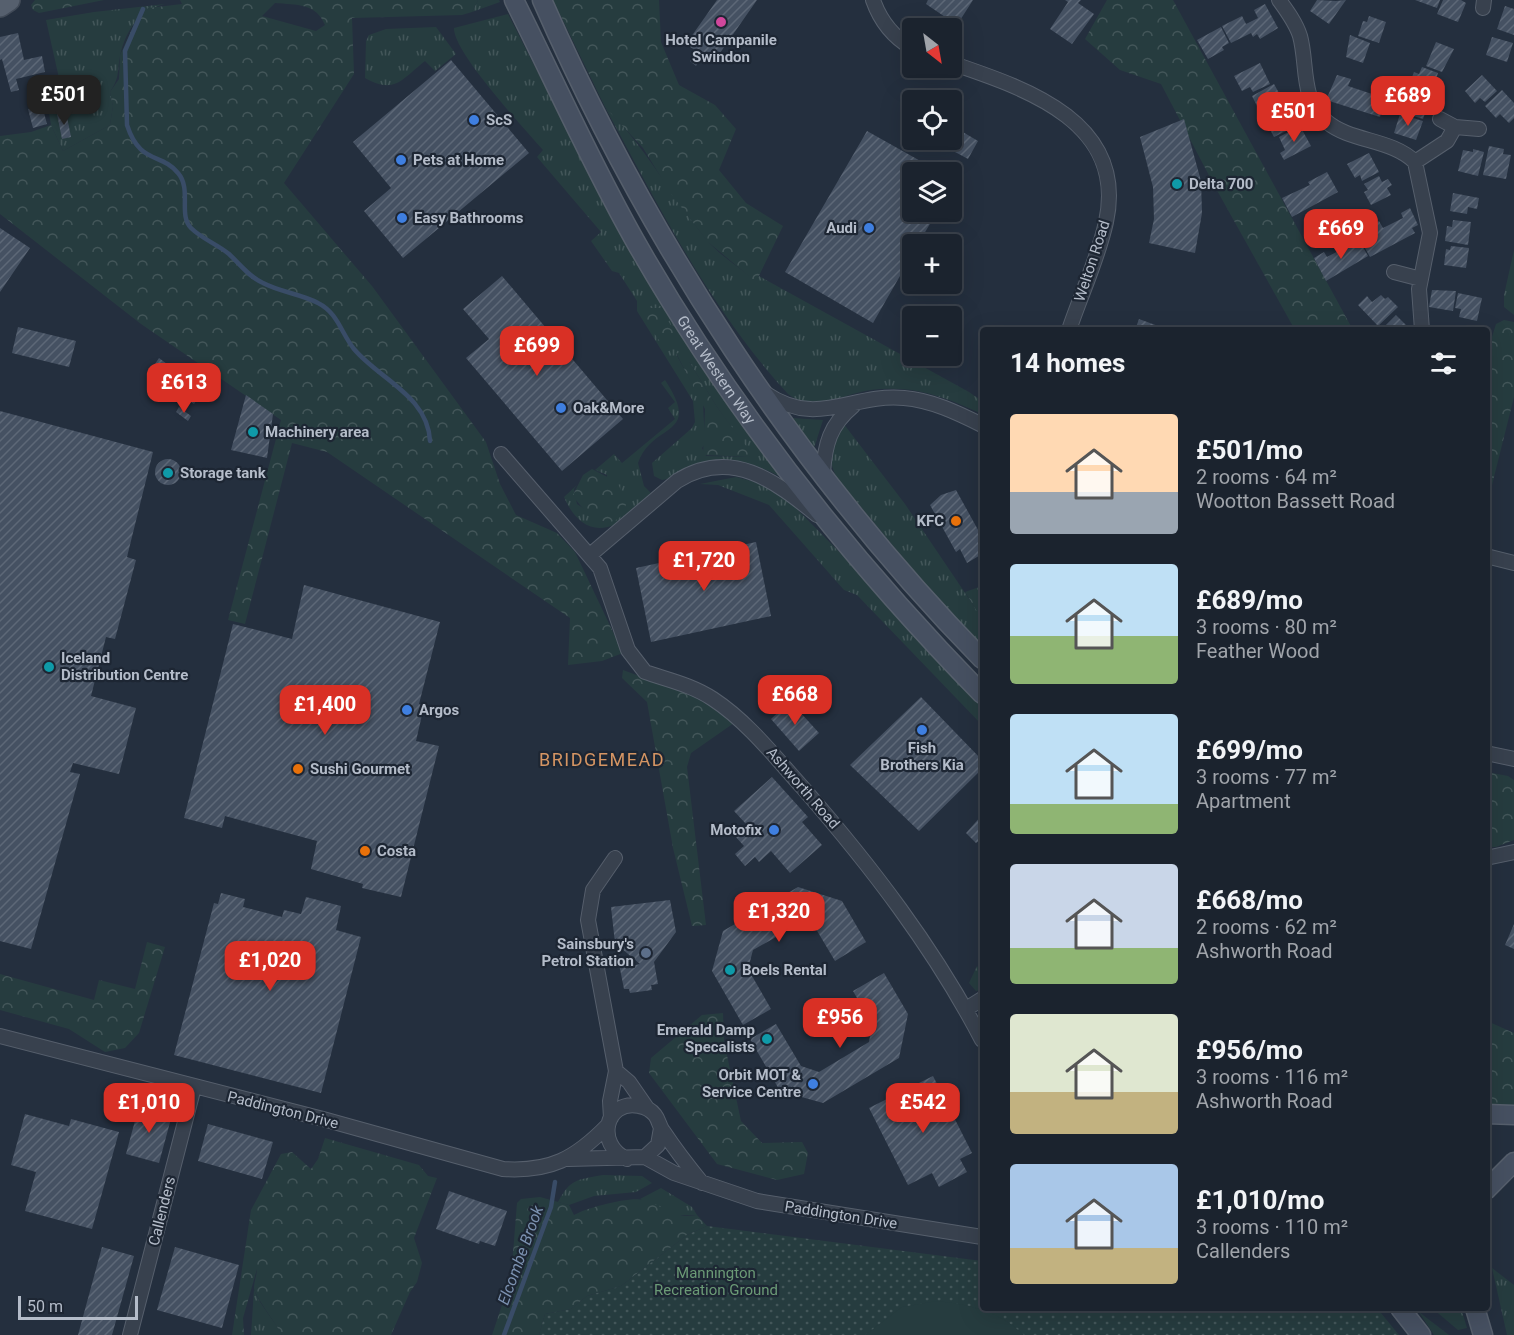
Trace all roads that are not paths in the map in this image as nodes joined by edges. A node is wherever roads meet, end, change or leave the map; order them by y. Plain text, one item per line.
1 (9, 0) edge
2 (514, 0) edge
3 (542, 0) edge
4 (873, 0) edge
5 (1279, 0) edge
6 (0, 6) edge
7 (902, 43) edge
8 (962, 67) edge
9 (1440, 119) dead end
10 (1455, 127) junction
11 (1479, 129) dead end
12 (1414, 162) junction
13 (1394, 272) dead end
14 (1420, 279) junction
15 (1070, 327) edge
16 (1422, 327) edge
17 (761, 390) junction
18 (854, 405) junction
19 (980, 424) edge
20 (501, 454) dead end
21 (823, 473) junction
22 (840, 535) junction
23 (590, 555) junction
24 (1490, 557) edge
25 (1514, 563) edge
26 (980, 657) edge
27 (980, 692) edge
28 (1490, 754) edge
29 (1514, 759) edge
30 (1514, 852) edge
31 (1490, 857) edge
32 (615, 858) dead end
33 (980, 1000) edge
34 (966, 1009) junction
35 (0, 1036) edge
36 (980, 1036) edge
37 (616, 1071) junction
38 (194, 1087) junction
39 (647, 1108) junction
40 (1490, 1114) edge
41 (1514, 1115) edge
42 (609, 1122) junction
43 (661, 1128) junction
44 (645, 1157) junction
45 (627, 1159) junction
46 (567, 1160) junction
47 (1514, 1162) edge
48 (702, 1183) junction
49 (1490, 1186) edge
50 (980, 1237) edge
51 (1402, 1311) edge
52 (1476, 1311) edge
53 (130, 1335) edge
54 (1421, 1335) edge
55 (1483, 1335) edge

1 - 6 main road
2 - 22 main road, Great Western Way
3 - 17 main road, Great Western Way
4 - 7 street
5 - 12 street
8 - 15 street, Welton Road
9 - 10 street
10 - 11 street
10 - 12 street
12 - 14 street
13 - 14 street
14 - 16 street
17 - 18 street
17 - 21 main road, Great Western Way
18 - 19 street
18 - 21 street
20 - 23 street, Ashworth Road
21 - 26 main road, Great Western Way
22 - 23 street
22 - 27 main road, Great Western Way
23 - 34 street, Ashworth Road
24 - 25 street
28 - 29 street
30 - 31 street
32 - 37 street
33 - 34 street
34 - 36 street, Ashworth Road
35 - 38 street, Paddington Drive
37 - 39 street
37 - 42 street
38 - 46 street, Paddington Drive
38 - 53 street, Callenders
39 - 42 street, Paddington Drive
39 - 43 street
40 - 41 main road
42 - 45 street
42 - 46 street, Paddington Drive
43 - 44 street
43 - 48 street
44 - 45 street, Paddington Drive
44 - 48 street, Paddington Drive
45 - 46 street, Paddington Drive
47 - 49 main road
48 - 50 street, Paddington Drive
51 - 54 main road
52 - 55 main road

